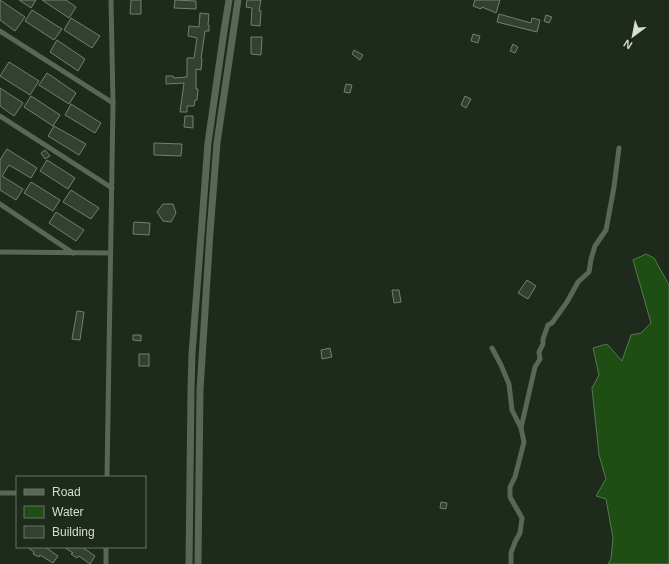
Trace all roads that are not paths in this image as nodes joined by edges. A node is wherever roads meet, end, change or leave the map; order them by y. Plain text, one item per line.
1 (111, 0) edge
2 (229, 0) edge
3 (238, 0) edge
4 (0, 31) edge
5 (113, 103) junction
6 (0, 116) edge
7 (619, 148) dead end
8 (112, 188) junction
9 (0, 204) edge
10 (201, 232) junction
11 (210, 232) junction
12 (0, 252) edge
13 (74, 253) junction
14 (110, 253) junction
15 (492, 348) dead end
16 (202, 353) junction
17 (192, 354) junction
18 (521, 428) junction
19 (107, 476) edge
20 (0, 493) edge
21 (16, 493) edge
22 (199, 504) junction
23 (189, 505) junction
24 (106, 548) edge
25 (106, 564) edge
26 (189, 564) edge
27 (198, 564) edge
28 (511, 564) edge

1 - 5 street
2 - 10 main road
3 - 11 main road
4 - 5 street
5 - 8 street
6 - 8 street
7 - 18 street
8 - 14 street
9 - 13 street
10 - 11 main road
10 - 17 main road
11 - 16 main road
12 - 13 street
13 - 14 street
14 - 19 street
15 - 18 street
16 - 17 main road
16 - 22 main road
17 - 23 main road
18 - 28 street
20 - 21 street
22 - 23 main road
22 - 27 main road
23 - 26 main road
24 - 25 street

